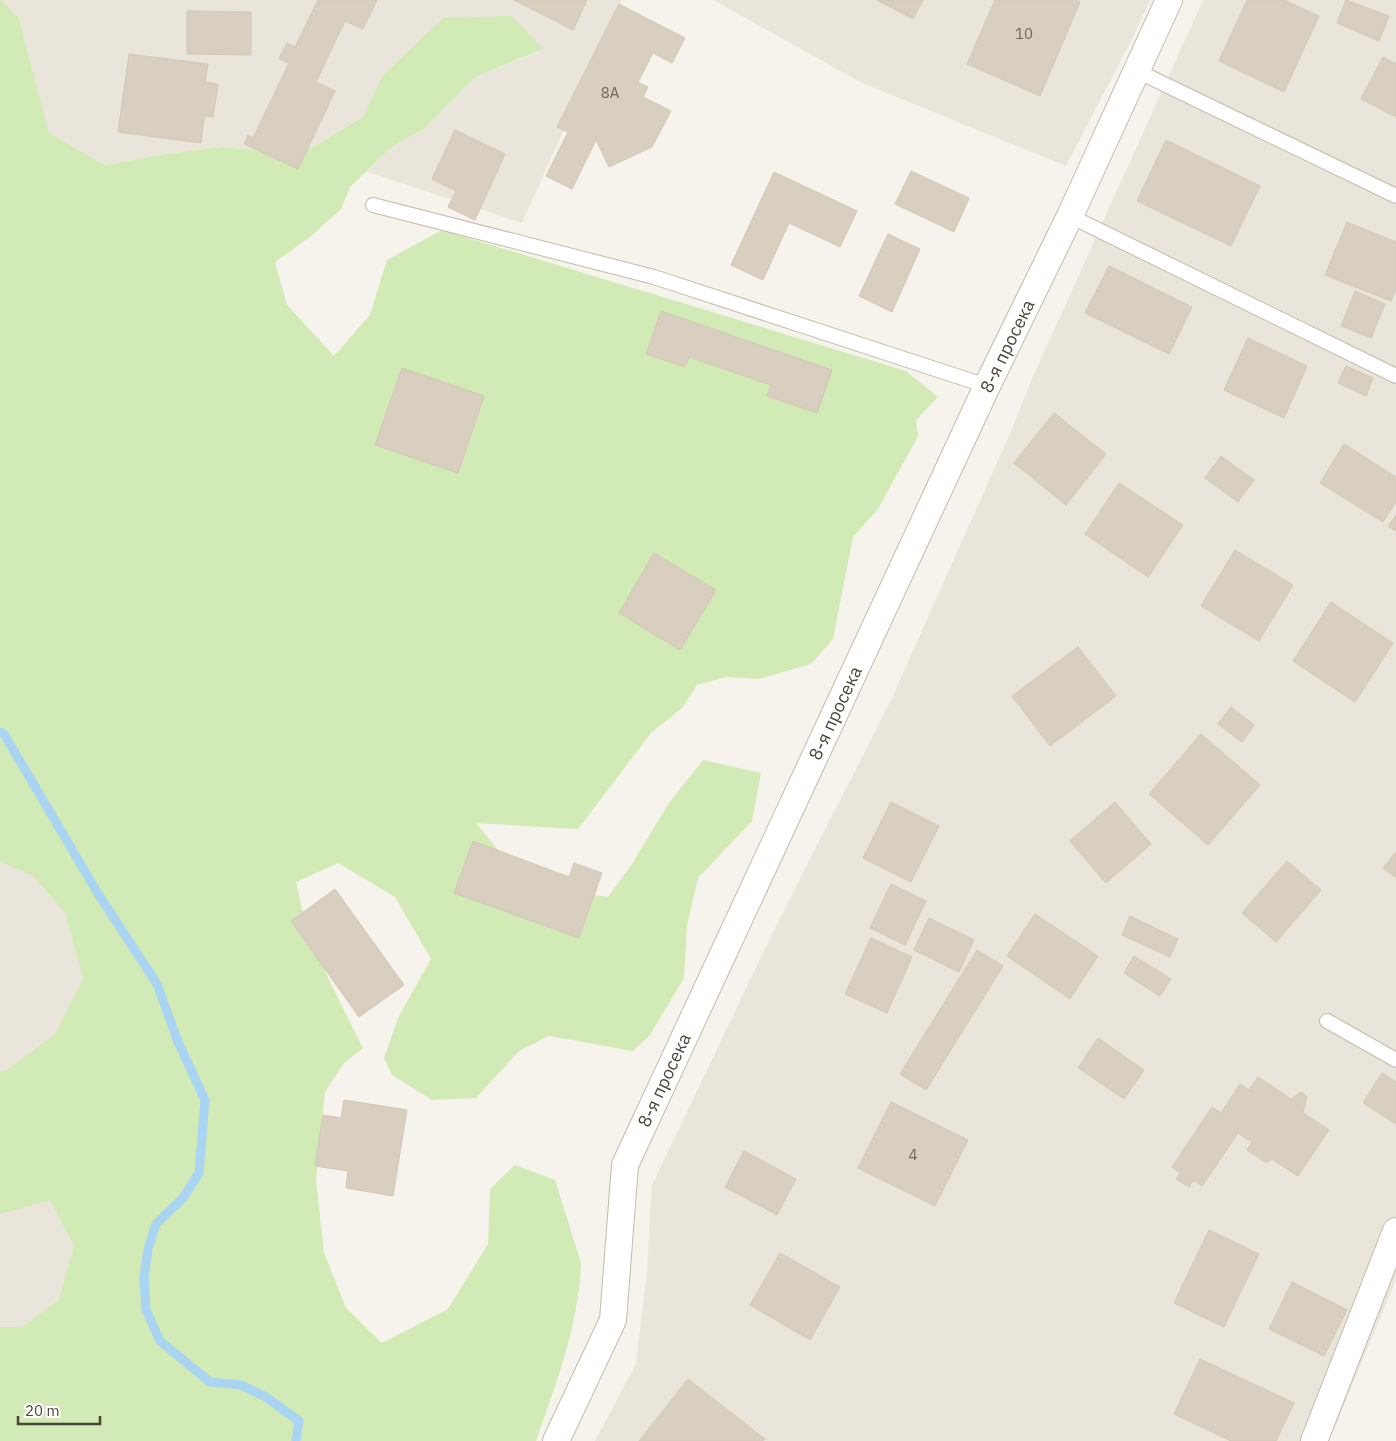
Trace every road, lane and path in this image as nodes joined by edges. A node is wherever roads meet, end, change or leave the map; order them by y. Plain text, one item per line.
1 (1169, 0) edge
2 (1137, 71) junction
3 (1396, 196) edge
4 (373, 205) dead end
5 (1070, 216) junction
6 (1396, 376) edge
7 (987, 386) junction
8 (1328, 1020) dead end
9 (1396, 1060) edge
10 (1396, 1231) edge
11 (556, 1441) edge
12 (1314, 1441) edge

1 - 2 street, 8-я просека
2 - 3 lane
2 - 5 street, 8-я просека
4 - 7 lane
5 - 6 lane
5 - 7 street, 8-я просека
7 - 11 street, 8-я просека
8 - 9 lane
10 - 12 street

